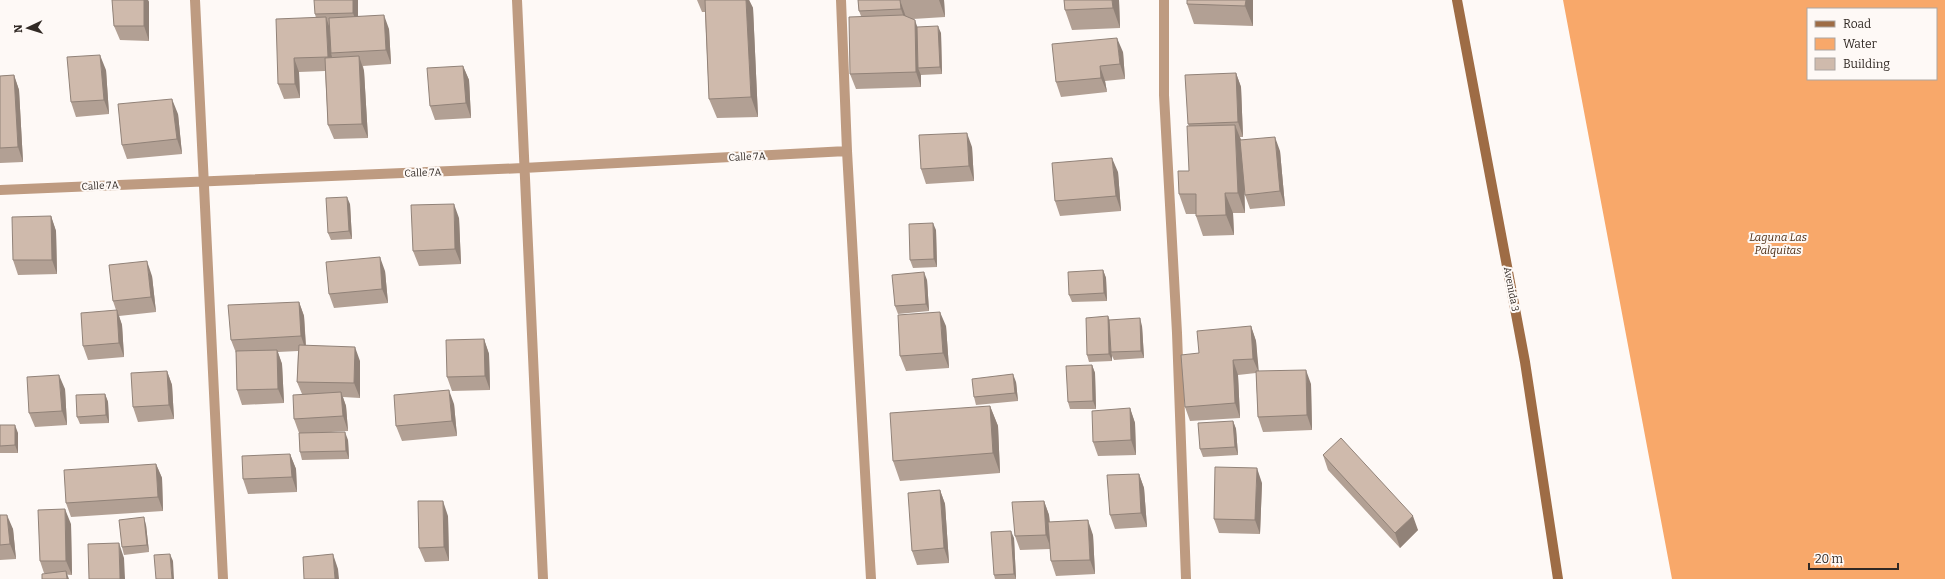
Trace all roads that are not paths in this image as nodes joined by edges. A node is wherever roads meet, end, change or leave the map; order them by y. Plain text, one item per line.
1 (195, 0) edge
2 (517, 0) edge
3 (841, 0) edge
4 (1164, 0) edge
5 (1457, 0) edge
6 (847, 151) junction
7 (523, 168) junction
8 (203, 180) junction
9 (0, 190) edge
10 (223, 579) edge
11 (543, 579) edge
12 (870, 579) edge
13 (1186, 579) edge
14 (1558, 579) edge

1 - 8 street
2 - 7 street
3 - 6 street
4 - 13 street
5 - 14 main road, Avenida 3
6 - 7 street, Calle 7A
6 - 12 street
7 - 8 street, Calle 7A
7 - 11 street
8 - 9 street, Calle 7A
8 - 10 street

